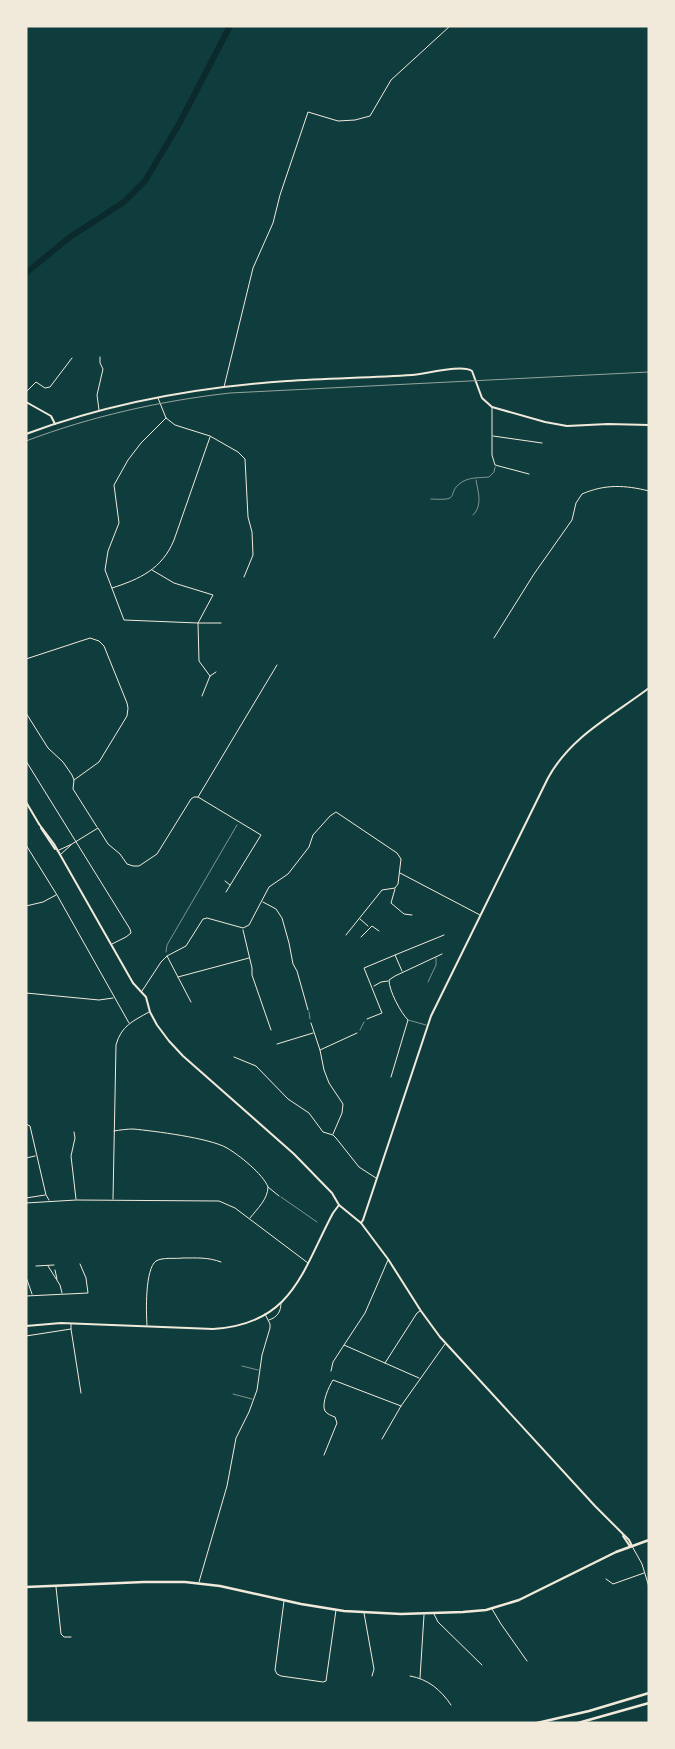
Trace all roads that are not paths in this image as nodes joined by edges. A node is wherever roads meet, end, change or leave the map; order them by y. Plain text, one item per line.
1 (450, 26) edge
2 (72, 358) dead end
3 (100, 358) dead end
4 (223, 388) junction
5 (26, 392) edge
6 (158, 398) junction
7 (26, 402) edge
8 (492, 407) junction
9 (100, 411) junction
10 (166, 418) junction
11 (55, 424) junction
12 (649, 425) edge
13 (26, 434) edge
14 (210, 436) junction
15 (492, 436) junction
16 (542, 443) dead end
17 (495, 466) junction
18 (529, 474) dead end
19 (475, 478) junction
20 (649, 491) edge
21 (431, 499) dead end
22 (473, 516) dead end
23 (152, 570) junction
24 (244, 577) dead end
25 (111, 588) junction
26 (198, 623) junction
27 (221, 623) dead end
28 (494, 638) dead end
29 (26, 658) edge
30 (277, 665) dead end
31 (216, 672) dead end
32 (210, 676) junction
33 (649, 688) edge
34 (202, 696) dead end
35 (26, 712) edge
36 (26, 761) edge
37 (74, 780) junction
38 (198, 797) junction
39 (26, 802) edge
40 (98, 828) junction
41 (77, 841) junction
42 (72, 844) junction
43 (26, 845) edge
44 (56, 851) junction
45 (59, 855) junction
46 (399, 872) junction
47 (224, 881) dead end
48 (230, 885) junction
49 (395, 888) junction
50 (226, 892) dead end
51 (57, 895) junction
52 (262, 902) junction
53 (26, 906) edge
54 (412, 915) dead end
55 (481, 916) junction
56 (359, 919) junction
57 (243, 928) junction
58 (369, 928) junction
59 (380, 931) dead end
60 (444, 934) dead end
61 (346, 935) dead end
62 (361, 937) dead end
63 (112, 944) junction
64 (442, 954) dead end
65 (395, 955) junction
66 (167, 956) junction
67 (435, 957) junction
68 (249, 958) junction
69 (402, 972) junction
70 (178, 977) junction
71 (389, 982) junction
72 (428, 982) dead end
73 (373, 987) junction
74 (142, 992) junction
75 (26, 993) edge
76 (114, 998) junction
77 (191, 1002) dead end
78 (308, 1010) road end
79 (150, 1012) junction
80 (367, 1019) road end
81 (408, 1020) junction
82 (129, 1023) junction
83 (311, 1023) road end
84 (427, 1026) junction
85 (271, 1030) dead end
86 (314, 1033) junction
87 (357, 1033) road end
88 (277, 1044) dead end
89 (320, 1050) junction
90 (234, 1057) dead end
91 (391, 1077) dead end
92 (26, 1124) edge
93 (114, 1131) junction
94 (74, 1132) dead end
95 (333, 1135) junction
96 (36, 1156) junction
97 (26, 1158) edge
98 (377, 1179) junction
99 (268, 1187) junction
100 (46, 1195) junction
101 (279, 1196) road end
102 (26, 1198) edge
103 (113, 1199) junction
104 (49, 1200) junction
105 (76, 1200) junction
106 (26, 1203) edge
107 (339, 1204) junction
108 (249, 1218) junction
109 (360, 1223) junction
110 (388, 1259) junction
111 (221, 1262) dead end
112 (80, 1264) dead end
113 (308, 1264) junction
114 (54, 1265) dead end
115 (36, 1266) dead end
116 (48, 1266) junction
117 (55, 1270) dead end
118 (26, 1276) edge
119 (57, 1279) junction
120 (62, 1294) junction
121 (32, 1295) junction
122 (26, 1296) edge
123 (281, 1303) junction
124 (421, 1311) junction
125 (265, 1314) junction
126 (269, 1320) junction
127 (70, 1323) junction
128 (26, 1326) edge
129 (146, 1326) junction
130 (71, 1329) junction
131 (26, 1336) edge
132 (445, 1344) junction
133 (344, 1345) junction
134 (385, 1362) junction
135 (242, 1366) dead end
136 (260, 1370) junction
137 (331, 1371) dead end
138 (420, 1378) junction
139 (81, 1393) dead end
140 (233, 1394) dead end
141 (254, 1400) junction
142 (401, 1406) junction
143 (382, 1439) dead end
144 (324, 1455) dead end
145 (649, 1540) edge
146 (632, 1546) junction
147 (645, 1572) junction
148 (606, 1579) dead end
149 (198, 1583) junction
150 (56, 1586) junction
151 (649, 1587) edge
152 (26, 1588) edge
153 (284, 1600) junction
154 (492, 1608) junction
155 (336, 1610) junction
156 (364, 1612) junction
157 (424, 1614) junction
158 (434, 1614) junction
159 (71, 1637) dead end
160 (526, 1661) dead end
161 (482, 1665) dead end
162 (372, 1676) dead end
163 (410, 1676) dead end
164 (420, 1678) junction
165 (649, 1693) edge
166 (649, 1703) edge
167 (450, 1705) dead end
168 (537, 1723) edge
169 (578, 1723) edge

1 - 4 street
2 - 5 street
3 - 9 street
4 - 6 main road
4 - 8 main road
6 - 9 main road
6 - 10 street
7 - 11 main road
8 - 12 main road
8 - 15 street
9 - 11 main road
10 - 14 street
10 - 25 street
11 - 13 main road
14 - 23 street
14 - 24 street
15 - 16 street
15 - 17 street
17 - 18 street
17 - 19 lane
19 - 21 lane
19 - 22 lane
20 - 28 street
23 - 25 street
23 - 26 street
25 - 26 street
26 - 27 street
26 - 32 street
29 - 37 street
30 - 38 street
31 - 32 street
32 - 34 street
33 - 55 main road
35 - 37 street
36 - 41 street
37 - 40 street
38 - 40 street
38 - 48 street
39 - 44 main road
40 - 41 street
41 - 42 street
41 - 63 street
42 - 44 street
42 - 45 street
43 - 51 street
44 - 45 main road
45 - 63 main road
46 - 49 street
46 - 52 street
46 - 55 street
47 - 48 street
48 - 50 street
49 - 54 street
49 - 56 street
51 - 53 street
51 - 76 street
52 - 57 street
52 - 78 street
55 - 84 main road
56 - 58 street
56 - 61 street
57 - 66 street
57 - 68 street
58 - 59 street
58 - 62 street
60 - 65 street
63 - 74 main road
64 - 67 street
65 - 69 street
65 - 73 street
66 - 70 street
66 - 74 street
67 - 69 street
67 - 72 lane
68 - 70 street
68 - 85 street
69 - 71 street
70 - 77 street
71 - 73 street
71 - 81 street
73 - 80 street
74 - 79 main road
75 - 76 street
76 - 82 street
79 - 82 street
79 - 107 main road
81 - 84 lane
81 - 91 street
82 - 93 street
83 - 86 street
84 - 98 main road
86 - 88 street
86 - 89 street
87 - 89 street
89 - 95 street
90 - 95 street
92 - 96 street
93 - 99 street
93 - 103 street
94 - 105 street
95 - 98 street
96 - 97 street
96 - 100 street
98 - 109 main road
99 - 101 street
99 - 108 street
100 - 102 street
100 - 104 street
103 - 105 street
103 - 108 street
104 - 105 street
104 - 106 street
107 - 109 main road
107 - 113 main road
108 - 113 street
109 - 110 main road
110 - 124 main road
110 - 133 street
111 - 129 street
112 - 120 street
113 - 123 main road
114 - 116 street
115 - 116 street
116 - 119 street
117 - 119 street
118 - 121 street
119 - 120 street
120 - 121 street
121 - 122 street
123 - 125 main road
123 - 126 street
124 - 132 main road
124 - 134 street
125 - 126 street
125 - 129 main road
126 - 136 street
127 - 128 main road
127 - 129 main road
127 - 130 street
130 - 131 street
130 - 139 street
132 - 138 street
132 - 146 main road
133 - 134 street
133 - 137 street
134 - 138 street
135 - 136 lane
136 - 141 street
138 - 142 street
140 - 141 lane
141 - 149 street
142 - 143 street
142 - 144 street
145 - 146 main road
146 - 147 street
146 - 154 main road
147 - 148 street
147 - 151 street
149 - 150 main road
149 - 153 main road
150 - 152 main road
150 - 159 street
153 - 155 main road
153 - 155 street
154 - 158 main road
154 - 160 street
155 - 156 main road
156 - 157 main road
156 - 162 street
157 - 158 main road
157 - 164 street
158 - 161 street
163 - 164 street
164 - 167 street
165 - 168 main road
166 - 169 main road

